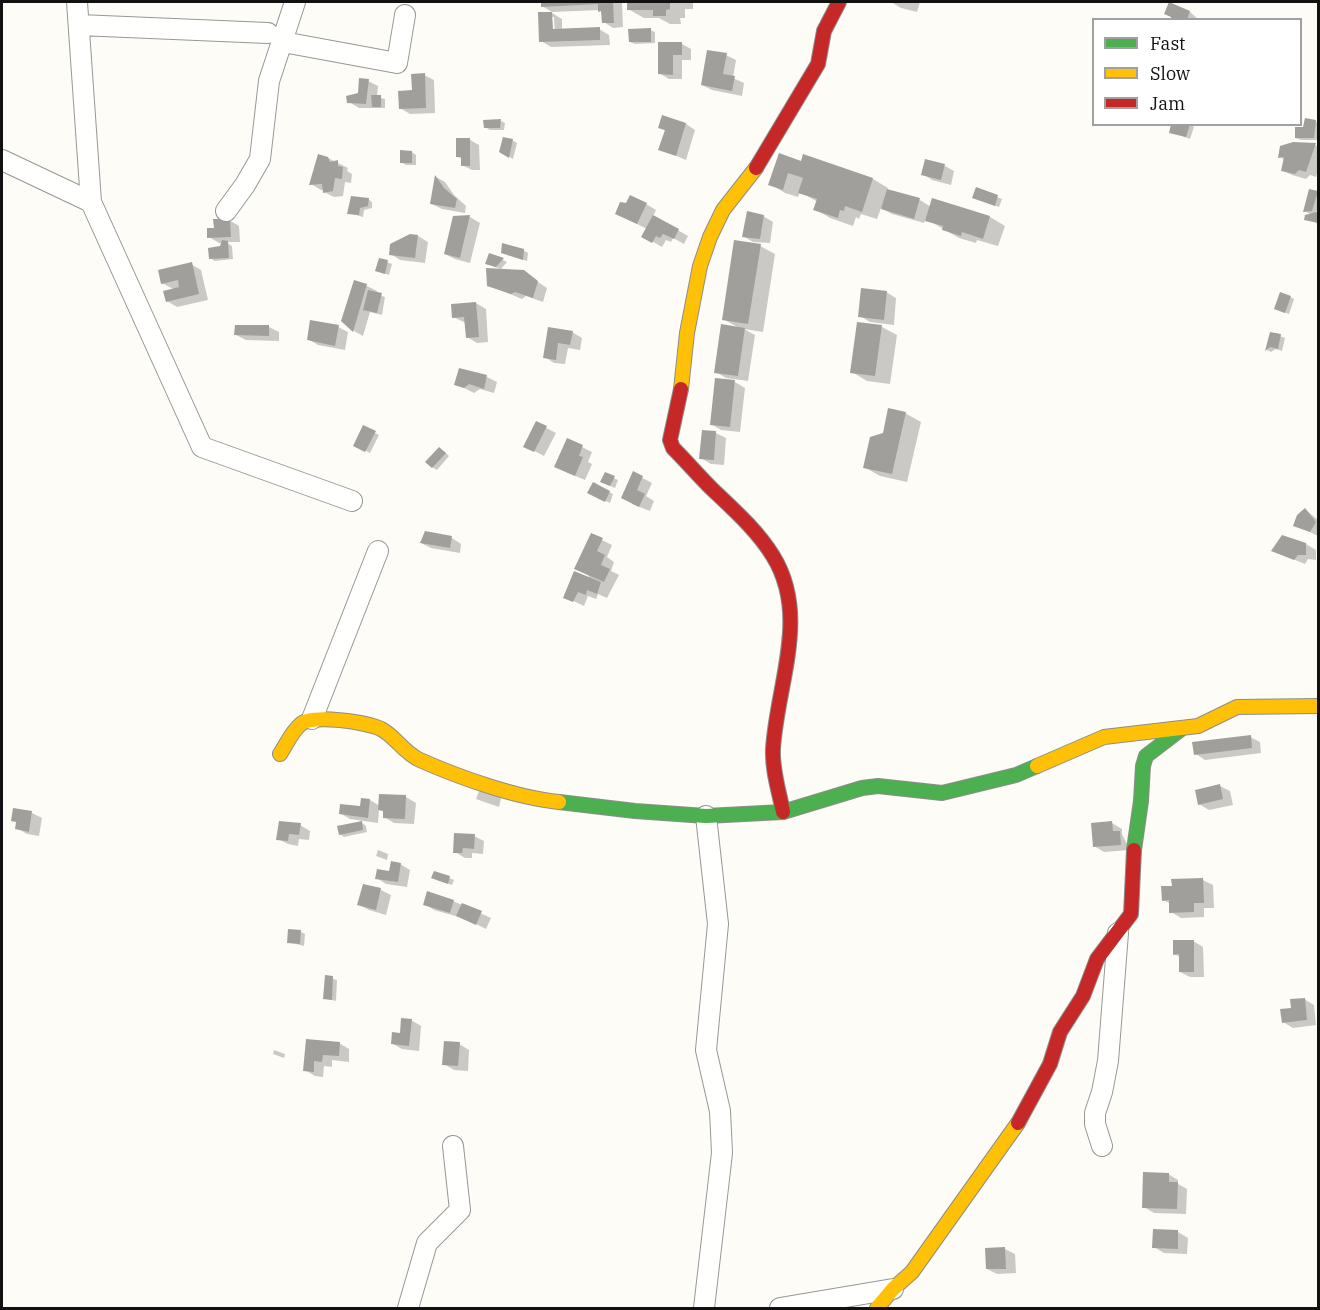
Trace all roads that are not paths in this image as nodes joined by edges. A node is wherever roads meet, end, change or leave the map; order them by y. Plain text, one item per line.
1 (77, 2) edge
2 (295, 2) edge
3 (839, 2) edge
4 (405, 15) dead end
5 (80, 25) junction
6 (275, 38) junction
7 (2, 160) edge
8 (91, 202) junction
9 (226, 211) dead end
10 (352, 501) dead end
11 (378, 551) dead end
12 (1318, 706) edge
13 (312, 719) junction
14 (1180, 730) junction
15 (280, 754) dead end
16 (783, 812) junction
17 (706, 816) junction
18 (1118, 933) junction
19 (453, 1146) dead end
20 (1102, 1146) dead end
21 (893, 1289) junction
22 (408, 1308) edge
23 (704, 1308) edge
24 (780, 1308) edge
25 (877, 1308) edge

1 - 5 street
2 - 6 street
3 - 16 street
4 - 6 street
5 - 6 street
5 - 8 street
6 - 9 street
7 - 8 street
8 - 10 street
11 - 13 street
12 - 14 street
13 - 15 street
13 - 17 street
14 - 16 street
14 - 18 street
16 - 17 street
17 - 23 street
18 - 20 street
18 - 21 street
19 - 22 street
21 - 24 street
21 - 25 street

